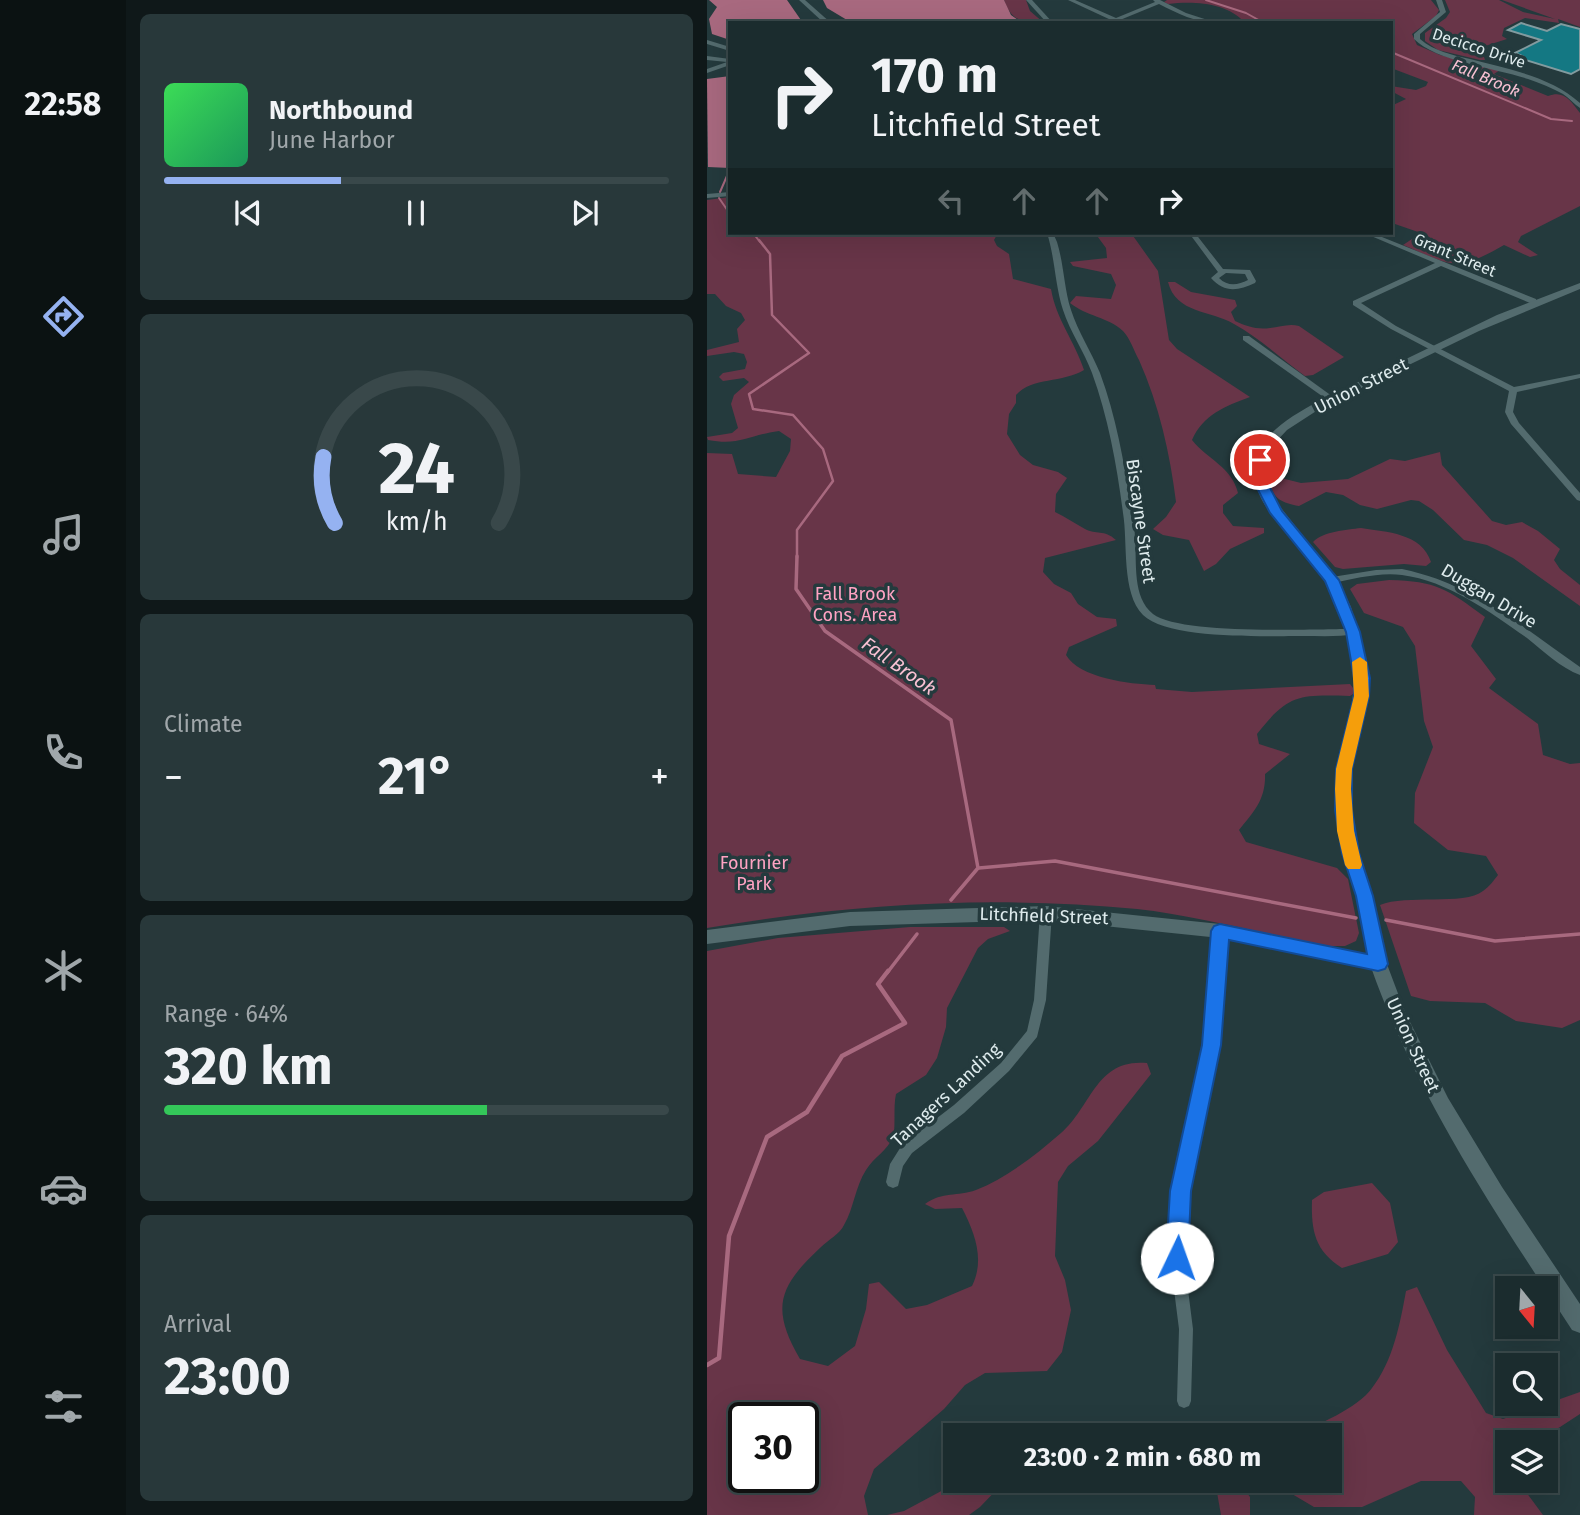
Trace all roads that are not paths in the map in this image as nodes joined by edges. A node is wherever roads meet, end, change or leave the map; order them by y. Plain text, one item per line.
1 (803, 0) edge
2 (1029, 0) edge
3 (1071, 0) edge
4 (1439, 0) edge
5 (1157, 1) edge
6 (1115, 20) joint
7 (826, 21) edge
8 (1048, 21) edge
9 (1206, 21) edge
10 (707, 42) edge
11 (728, 47) edge
12 (707, 58) edge
13 (728, 62) edge
14 (728, 63) edge
15 (707, 71) edge
16 (1580, 106) edge
17 (728, 194) edge
18 (707, 196) edge
19 (1051, 235) edge
20 (1193, 235) edge
21 (1372, 235) edge
22 (1439, 264) junction
23 (1221, 272) dead end
24 (1580, 286) edge
25 (1533, 302) junction
26 (1246, 338) dead end
27 (1431, 350) junction
28 (1580, 376) edge
29 (1513, 390) junction
30 (1332, 399) junction
31 (1580, 498) edge
32 (1332, 580) junction
33 (1353, 632) junction
34 (1580, 671) edge
35 (1046, 913) junction
36 (1220, 931) junction
37 (707, 937) edge
38 (1378, 964) junction
39 (893, 1182) dead end
40 (1580, 1323) edge
41 (1184, 1401) dead end

1 - 7 street
2 - 8 street
3 - 6 street
4 - 16 street, Decicco Drive
5 - 6 street
5 - 9 street
10 - 11 street
12 - 13 street
14 - 15 street
17 - 18 street
19 - 33 street, Biscayne Street
20 - 23 street
21 - 22 street, Grant Street
22 - 25 street, Grant Street
22 - 27 street
24 - 25 street, Union Street
25 - 27 street, Union Street
26 - 30 street
27 - 29 street
27 - 30 street, Union Street
28 - 29 street
29 - 31 street
30 - 32 street, Union Street
32 - 33 street, Union Street
32 - 34 street, Duggan Drive
33 - 38 street, Union Street
35 - 36 main road, Litchfield Street
35 - 37 main road, Litchfield Street
35 - 39 street, Tanagers Landing
36 - 38 main road, Litchfield Street
36 - 41 street
38 - 40 main road, Union Street

